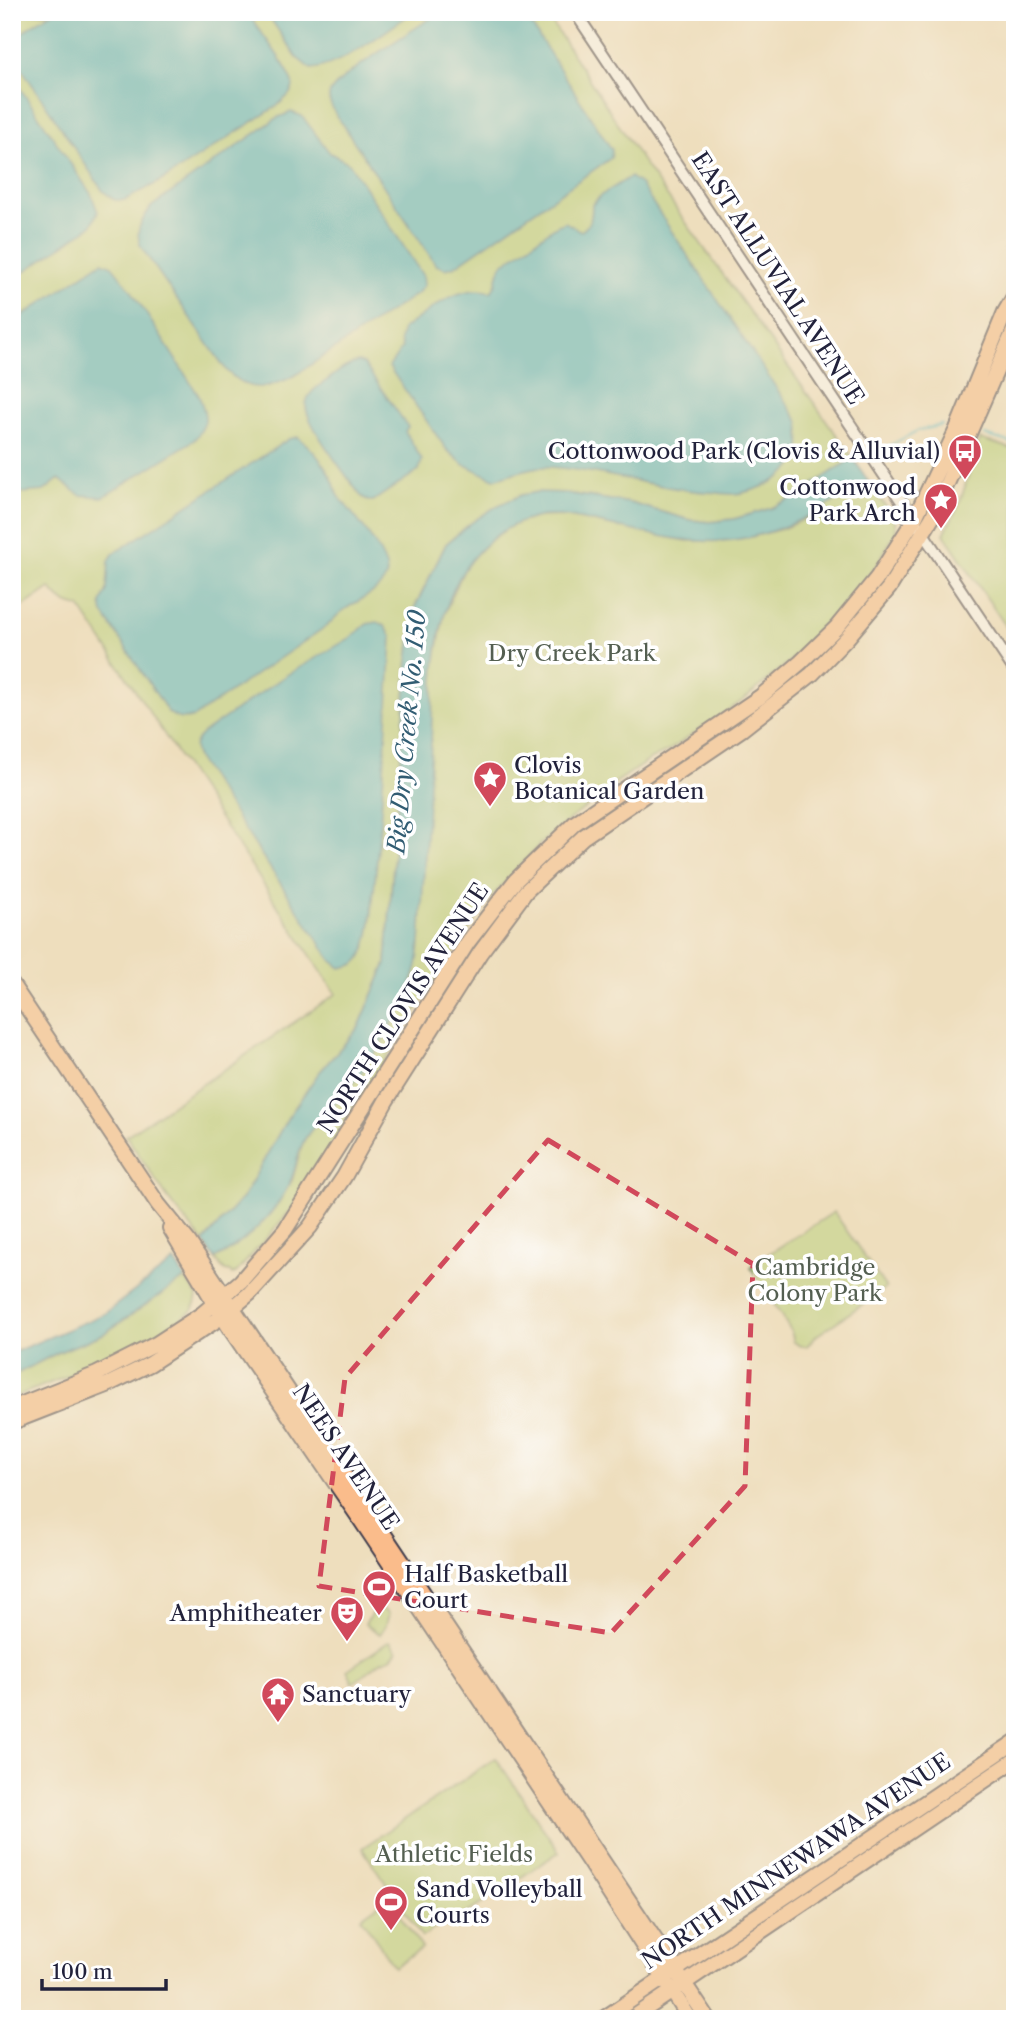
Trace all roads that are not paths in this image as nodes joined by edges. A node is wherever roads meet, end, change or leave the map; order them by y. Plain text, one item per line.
1 (575, 12) edge
2 (1015, 295) edge
3 (1015, 308) edge
4 (1015, 327) edge
5 (914, 520) junction
6 (923, 534) junction
7 (1015, 671) edge
8 (760, 697) junction
9 (674, 774) junction
10 (12, 985) edge
11 (223, 1306) junction
12 (12, 1408) edge
13 (12, 1422) edge
14 (1015, 1742) edge
15 (1015, 1760) edge
16 (670, 1974) junction
17 (678, 1987) junction
18 (603, 2019) edge
19 (631, 2019) edge
20 (690, 2019) edge
21 (708, 2019) edge

1 - 5 street, EAST ALLUVIAL AVENUE
2 - 5 main road, NORTH CLOVIS AVENUE
3 - 4 main road
4 - 6 main road, NORTH CLOVIS AVENUE
5 - 6 street, EAST ALLUVIAL AVENUE
5 - 8 main road, NORTH CLOVIS AVENUE
6 - 7 street, EAST ALLUVIAL AVENUE
6 - 9 main road, NORTH CLOVIS AVENUE
8 - 9 main road
8 - 11 main road, NORTH CLOVIS AVENUE
9 - 11 main road, NORTH CLOVIS AVENUE
10 - 11 main road, NEES AVENUE
11 - 12 main road, NORTH CLOVIS AVENUE
11 - 13 main road, NORTH CLOVIS AVENUE
11 - 16 main road, NEES AVENUE
14 - 16 main road, NORTH MINNEWAWA AVENUE
15 - 17 main road, NORTH MINNEWAWA AVENUE
16 - 17 main road, NEES AVENUE
16 - 18 main road, NORTH MINNEWAWA AVENUE
17 - 19 main road, NORTH MINNEWAWA AVENUE
17 - 20 main road
17 - 21 main road

